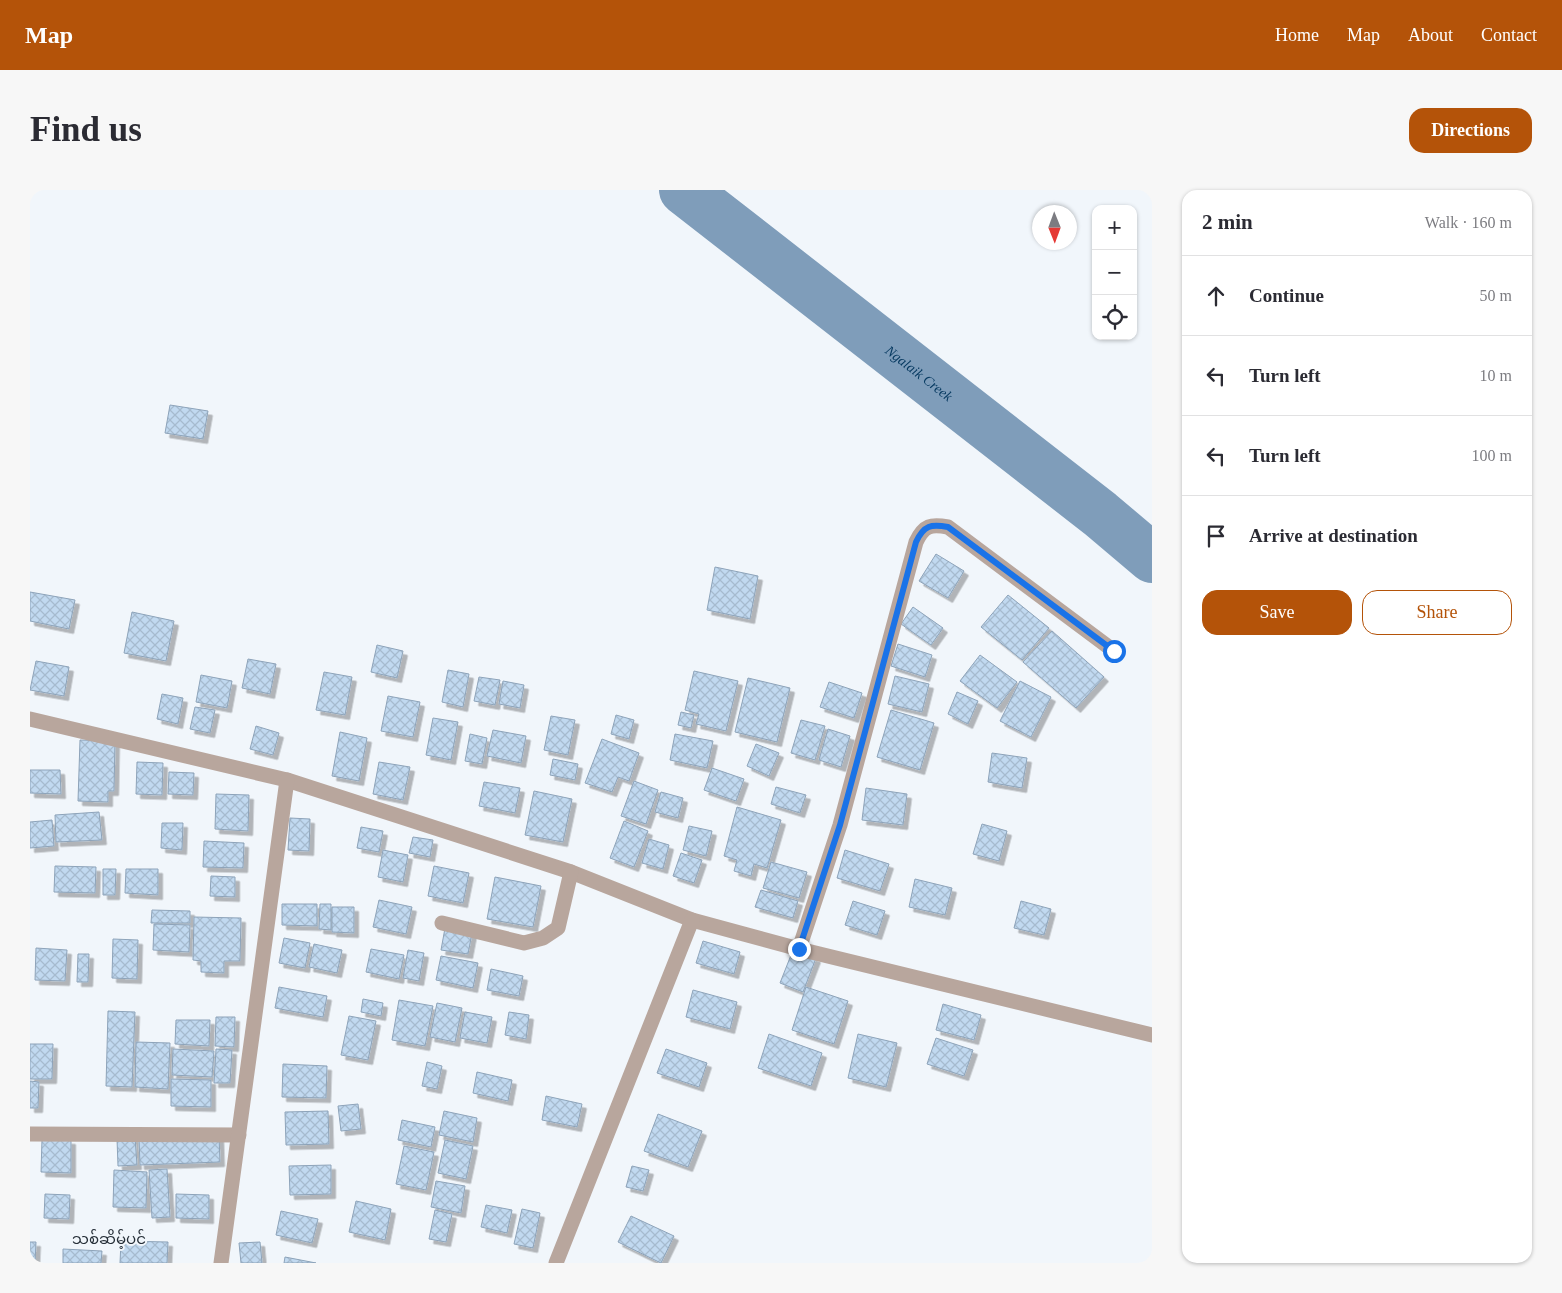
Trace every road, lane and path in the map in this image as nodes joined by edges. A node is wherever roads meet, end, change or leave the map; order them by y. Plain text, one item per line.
1 (1114, 651) dead end
2 (30, 718) edge
3 (287, 780) junction
4 (571, 872) junction
5 (692, 920) junction
6 (442, 923) dead end
7 (799, 949) junction
8 (1152, 1035) edge
9 (30, 1134) edge
10 (239, 1135) junction
11 (222, 1263) edge
12 (556, 1263) edge

1 - 7 street
2 - 3 street
3 - 4 street
3 - 10 street
4 - 5 street
4 - 6 street
5 - 7 street
5 - 12 street
7 - 8 street
9 - 10 street
10 - 11 street

